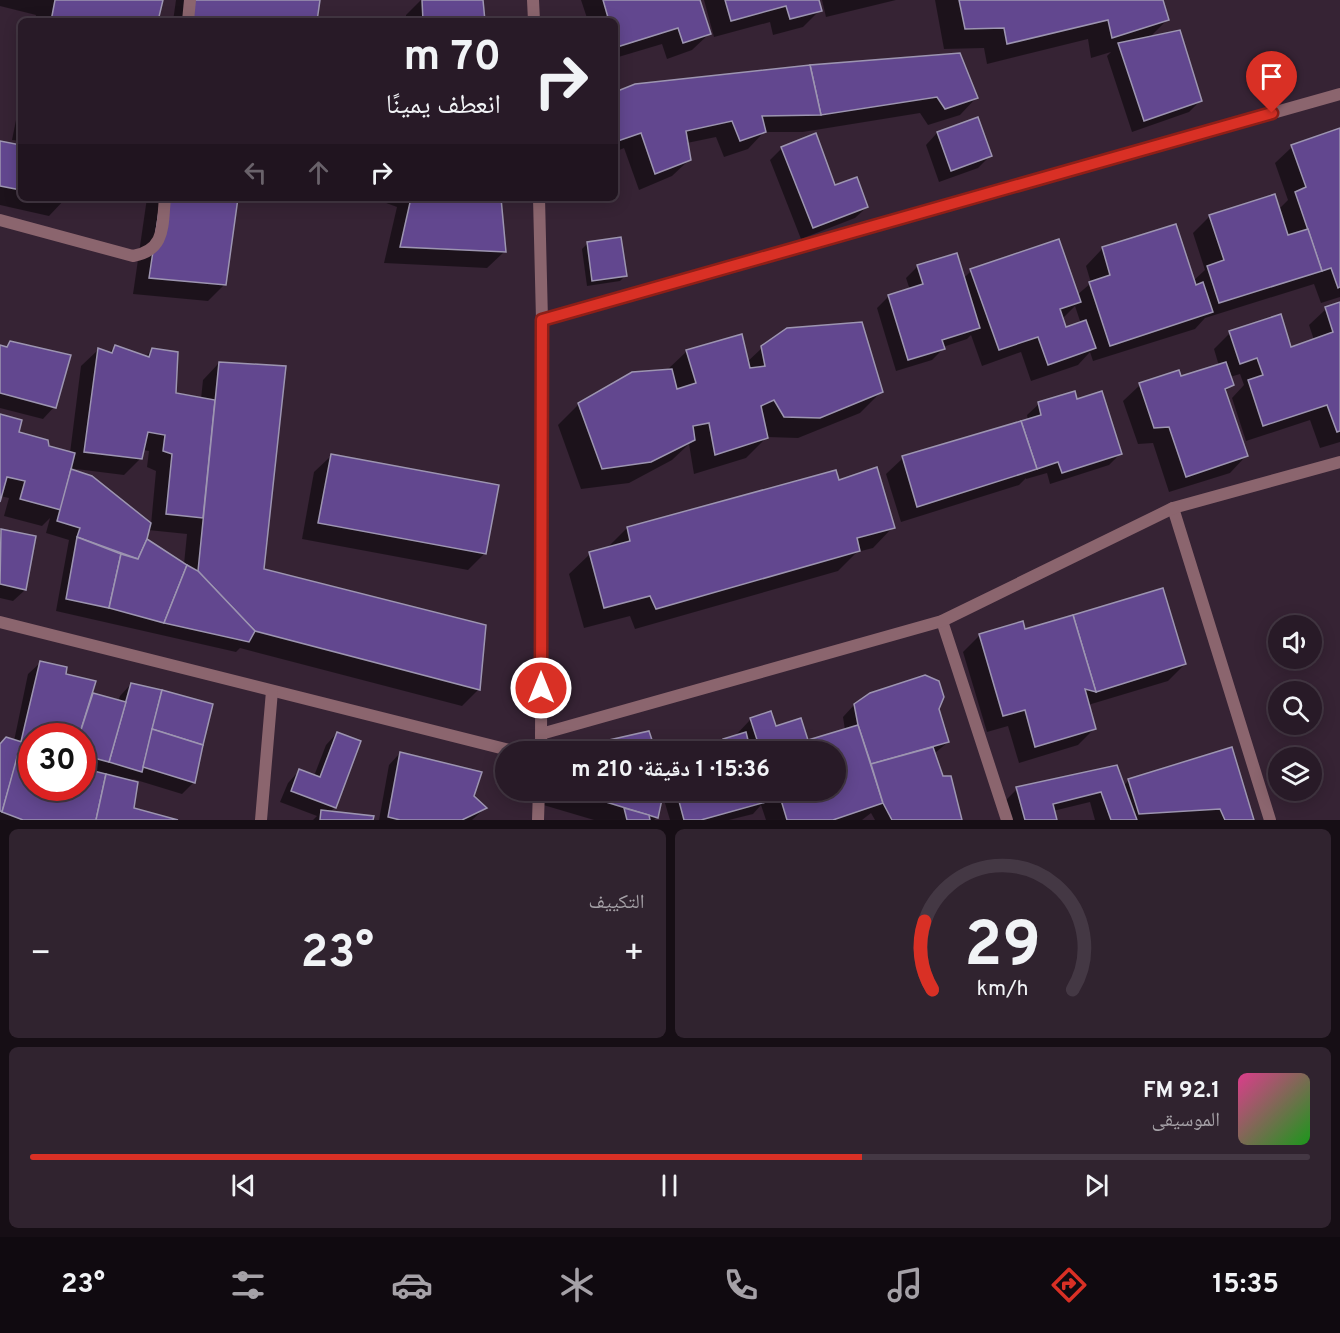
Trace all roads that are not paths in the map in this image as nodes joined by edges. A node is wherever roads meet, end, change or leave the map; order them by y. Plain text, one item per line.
1 (190, 0) edge
2 (533, 0) edge
3 (188, 18) edge
4 (534, 18) edge
5 (1340, 94) edge
6 (165, 201) edge
7 (539, 201) edge
8 (0, 220) edge
9 (542, 320) junction
10 (1340, 462) edge
11 (1173, 508) junction
12 (942, 621) junction
13 (0, 622) edge
14 (272, 690) junction
15 (541, 734) junction
16 (541, 741) edge
17 (495, 746) edge
18 (539, 801) edge
19 (261, 820) edge
20 (538, 820) edge
21 (1007, 820) edge
22 (1270, 820) edge

1 - 3 street
2 - 4 street
5 - 9 street
6 - 8 street
7 - 9 street
9 - 15 street
10 - 11 street
11 - 12 street
11 - 22 street
12 - 15 street
12 - 21 street
13 - 14 street
14 - 17 street
14 - 19 street
15 - 16 street
18 - 20 street

